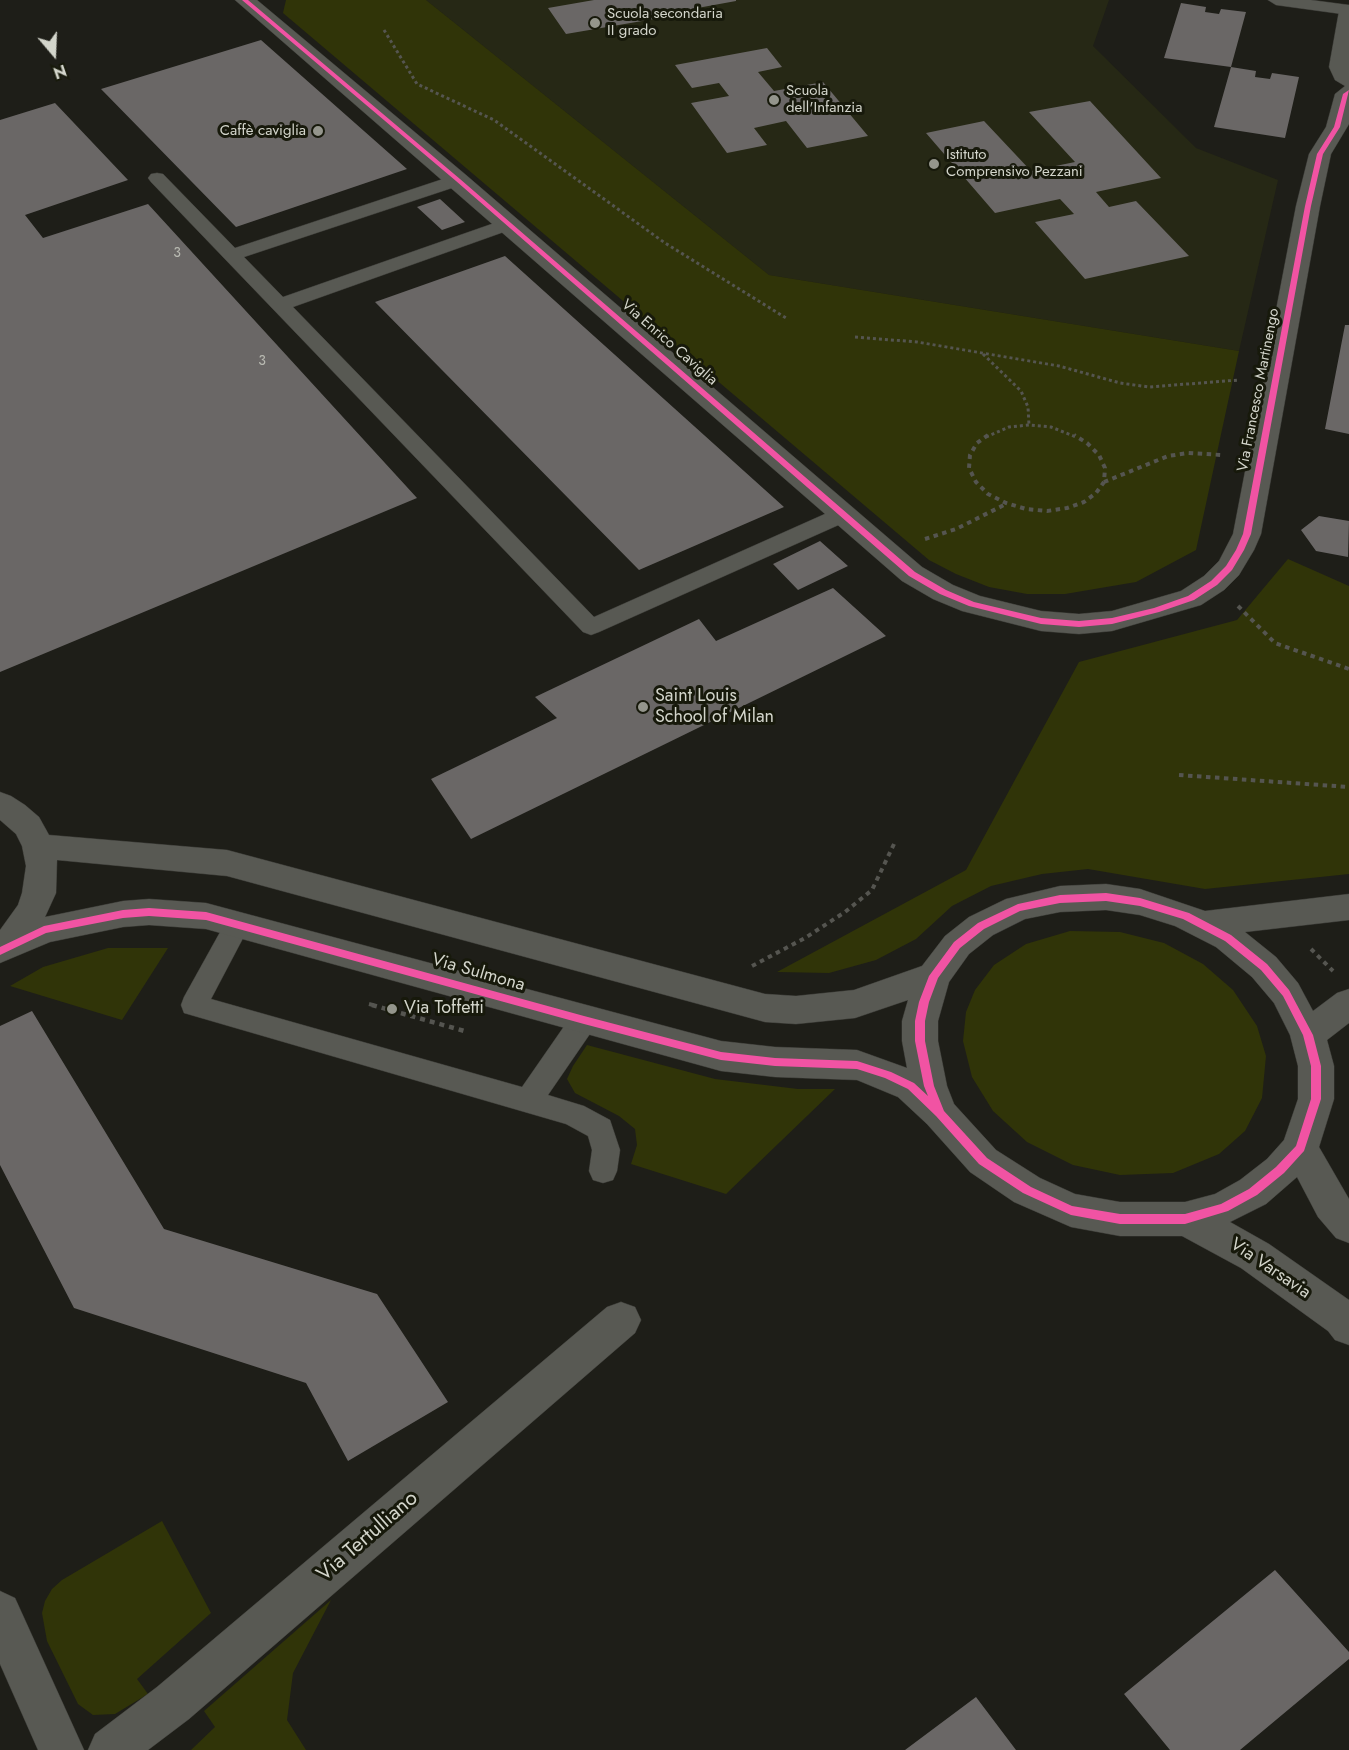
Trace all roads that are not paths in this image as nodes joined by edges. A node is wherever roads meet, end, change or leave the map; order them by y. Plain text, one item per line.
1 (245, 0) edge
2 (1276, 0) edge
3 (1349, 10) edge
4 (1346, 72) edge
5 (157, 178) dead end
6 (458, 180) junction
7 (509, 224) junction
8 (232, 255) junction
9 (280, 304) junction
10 (843, 514) junction
11 (1112, 621) joint
12 (0, 804) edge
13 (39, 846) junction
14 (1349, 907) edge
15 (238, 923) junction
16 (1203, 924) junction
17 (0, 950) edge
18 (934, 976) junction
19 (1344, 990) edge
20 (584, 1020) junction
21 (1308, 1035) junction
22 (528, 1101) junction
23 (940, 1113) junction
24 (1300, 1148) junction
25 (603, 1171) dead end
26 (1185, 1219) junction
27 (1349, 1226) edge
28 (621, 1320) dead end
29 (1349, 1327) edge
30 (0, 1613) edge
31 (61, 1750) edge
32 (111, 1750) edge

1 - 6 street, Via Enrico Caviglia
2 - 3 lane, Via Francesco Martinengo
3 - 4 street, Via Francesco Martinengo
4 - 11 street, Via Francesco Martinengo
5 - 8 lane
6 - 7 street, Via Enrico Caviglia
6 - 8 lane
7 - 9 lane
7 - 10 street, Via Enrico Caviglia
8 - 9 lane
9 - 10 lane
10 - 11 street, Via Enrico Caviglia
12 - 13 street
13 - 17 street
13 - 18 street
14 - 16 street, Via Sulmona
15 - 17 street, Via Sulmona
15 - 20 street, Via Sulmona
15 - 22 lane
16 - 18 street, Via Sulmona
16 - 21 street, Via Sulmona
18 - 23 street, Via Sulmona
19 - 21 street
20 - 22 lane
20 - 23 street, Via Sulmona
21 - 24 street, Via Sulmona
22 - 25 lane
23 - 26 street, Via Sulmona
24 - 26 street, Via Sulmona
24 - 27 street
26 - 29 street, Via Varsavia
28 - 32 street, Via Tertulliano
30 - 31 street

